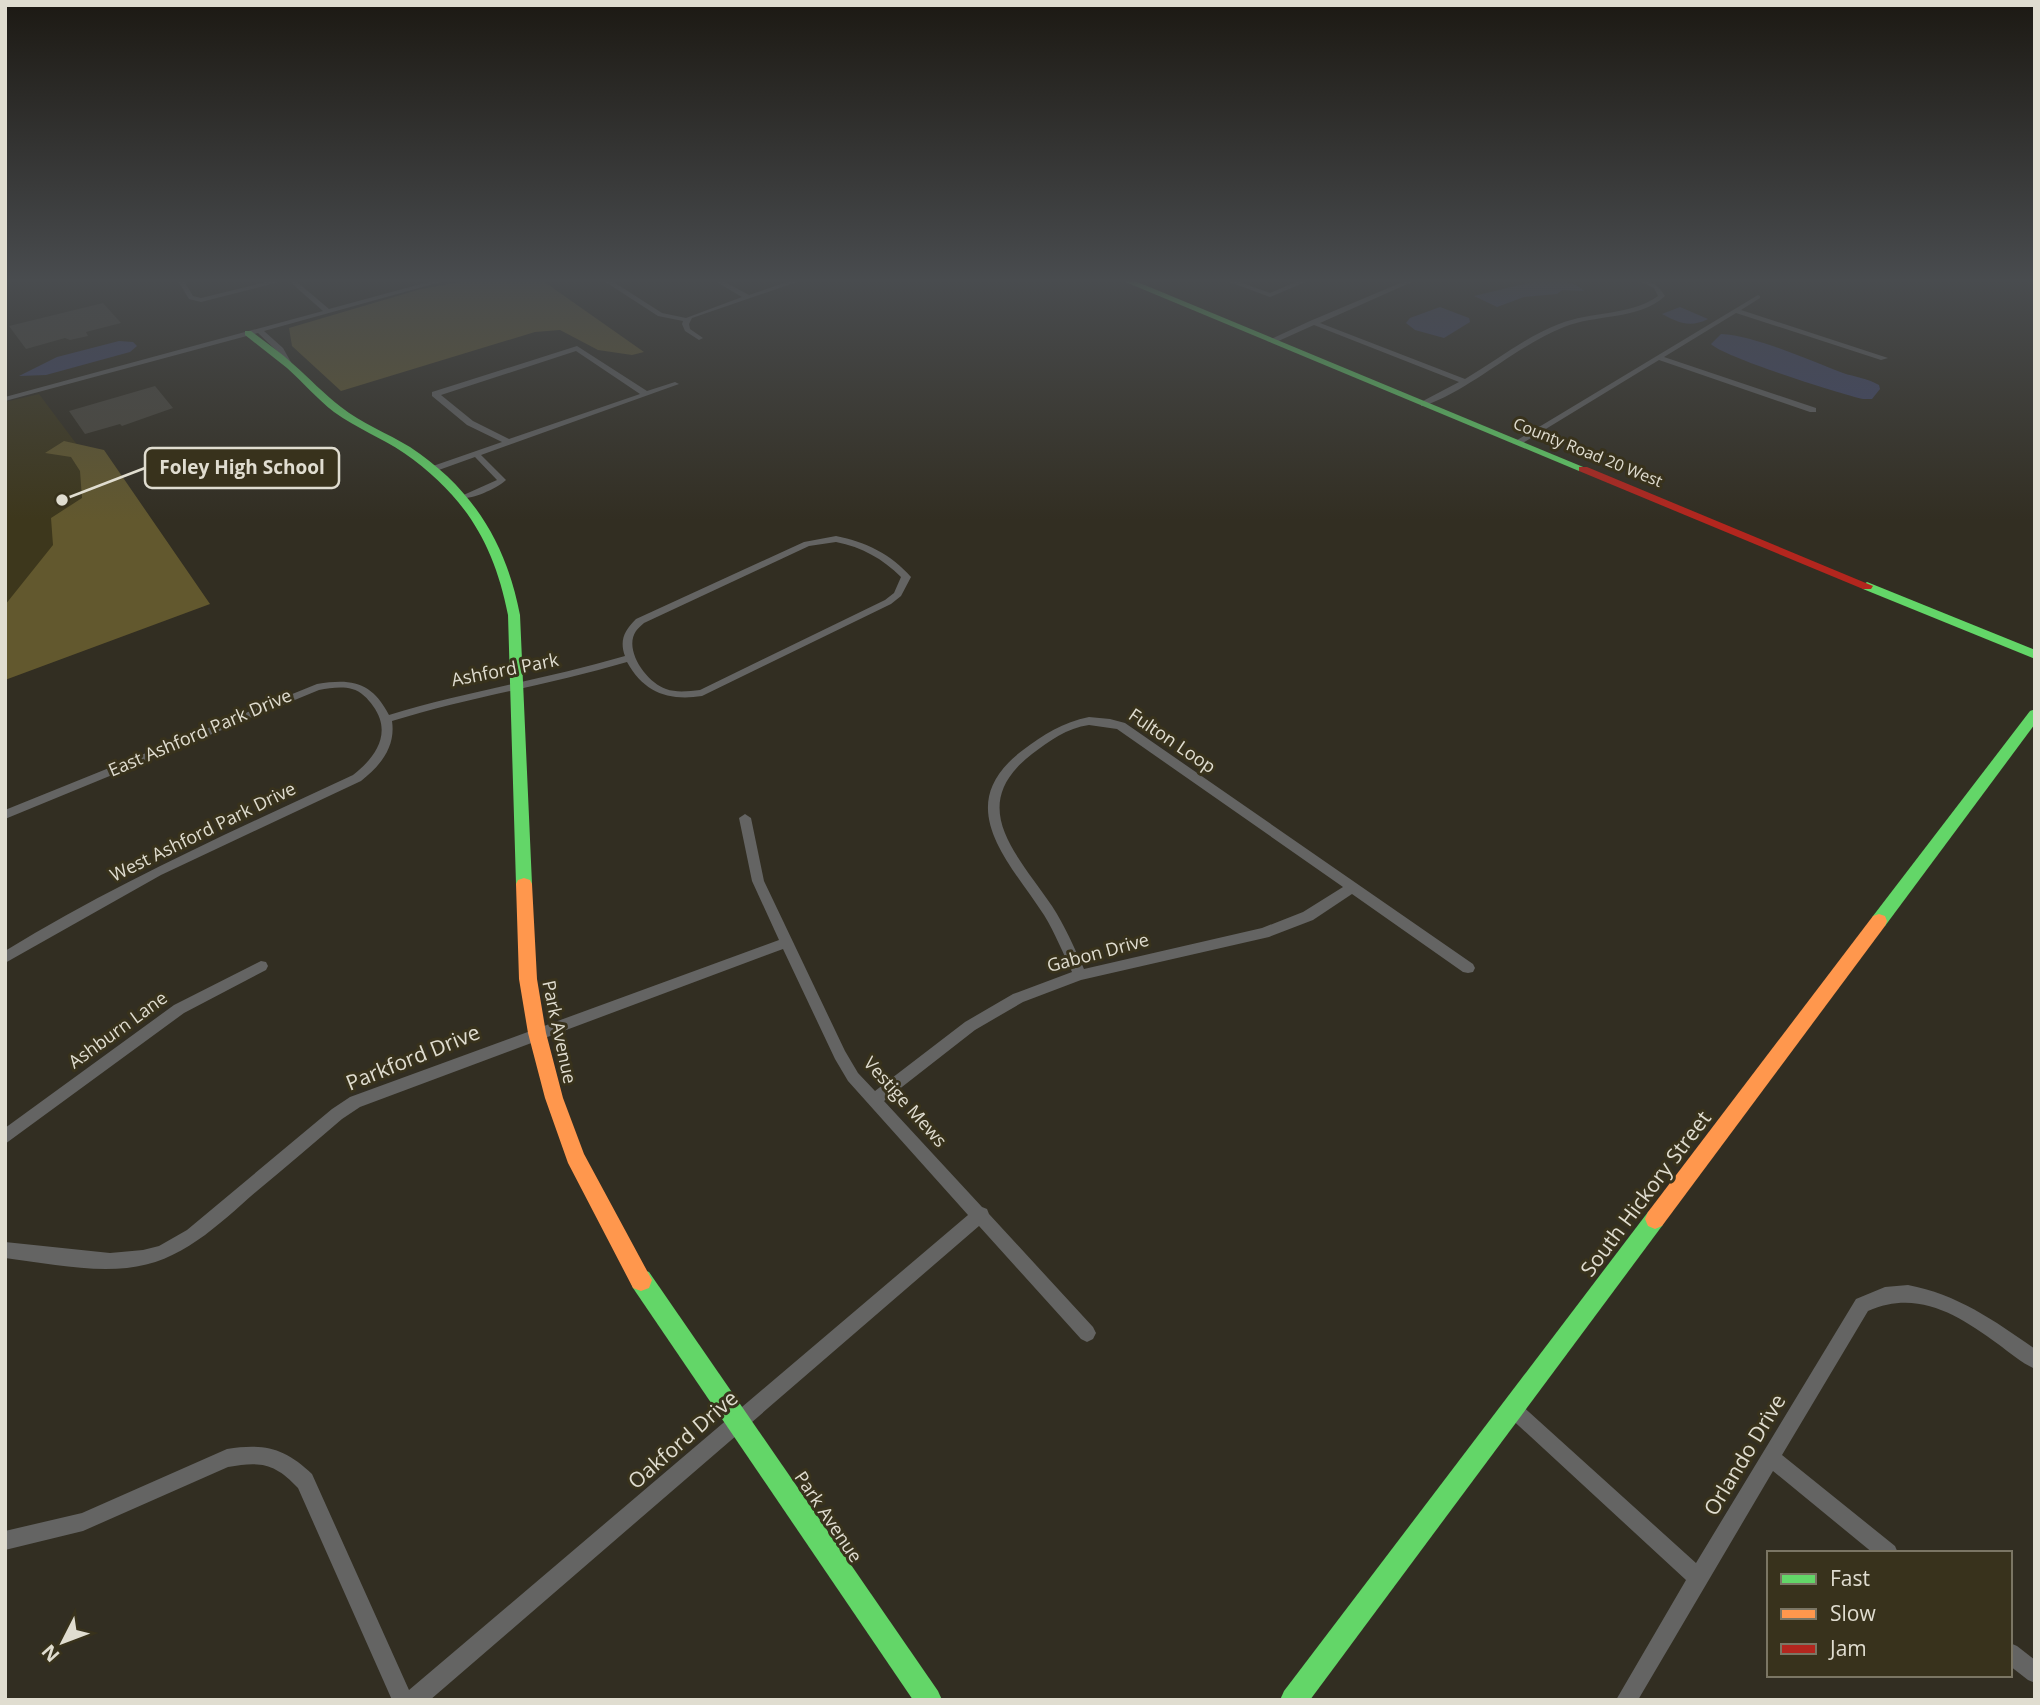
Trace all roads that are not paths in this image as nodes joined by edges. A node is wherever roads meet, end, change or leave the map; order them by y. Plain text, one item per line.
1 (146, 361) edge
2 (282, 361) edge
3 (538, 361) edge
4 (596, 361) edge
5 (1318, 361) edge
6 (1410, 361) edge
7 (1498, 361) edge
8 (1656, 361) edge
9 (1668, 361) edge
10 (1465, 382) junction
11 (675, 384) dead end
12 (646, 394) junction
13 (5, 399) edge
14 (1424, 404) junction
15 (1813, 410) dead end
16 (1518, 442) junction
17 (508, 443) junction
18 (476, 454) junction
19 (433, 469) junction
20 (463, 497) junction
21 (2035, 655) edge
22 (631, 659) junction
23 (516, 686) junction
24 (2035, 714) edge
25 (387, 719) junction
26 (5, 815) edge
27 (745, 818) dead end
28 (1353, 887) junction
29 (788, 942) junction
30 (5, 958) edge
31 (261, 966) dead end
32 (1468, 968) dead end
33 (1080, 975) junction
34 (537, 1033) junction
35 (874, 1100) junction
36 (5, 1137) edge
37 (981, 1214) junction
38 (5, 1250) edge
39 (1087, 1333) dead end
40 (2035, 1360) edge
41 (1512, 1408) junction
42 (740, 1421) junction
43 (1770, 1457) junction
44 (5, 1541) edge
45 (1886, 1551) edge
46 (1698, 1578) junction
47 (2012, 1655) edge
48 (2035, 1673) edge
49 (403, 1700) edge
50 (414, 1700) edge
51 (929, 1700) edge
52 (1293, 1700) edge
53 (1626, 1700) edge

1 - 13 street
2 - 19 street, Park Avenue
3 - 17 street
4 - 12 street
5 - 14 street, County Road 20 West
6 - 10 street
7 - 10 street
8 - 16 street
9 - 15 street
10 - 14 street
11 - 12 street
12 - 17 street
14 - 16 street, County Road 20 West
16 - 21 street, County Road 20 West
17 - 18 street
18 - 19 street
18 - 20 street
19 - 20 street, Park Avenue
20 - 23 street, Park Avenue
22 - 22 street
22 - 23 street, Ashford Park
23 - 25 street, Ashford Park
23 - 34 street, Park Avenue
24 - 41 street, South Hickory Street
25 - 26 street, East Ashford Park Drive
25 - 30 street, West Ashford Park Drive
27 - 29 street, Vestige Mews
28 - 32 street, Fulton Loop
28 - 33 street, Gabon Drive
28 - 33 street, Fulton Loop
29 - 34 street, Parkford Drive
29 - 35 street, Vestige Mews
31 - 36 street, Ashburn Lane
33 - 35 street, Gabon Drive
34 - 38 street, Parkford Drive
34 - 42 street, Park Avenue
35 - 37 street, Vestige Mews
37 - 39 street, Vestige Mews
37 - 42 street, Oakford Drive
40 - 43 street, Orlando Drive
41 - 46 street
41 - 52 street, South Hickory Street
42 - 50 street, Oakford Drive
42 - 51 street, Park Avenue
43 - 45 street
43 - 46 street, Orlando Drive
44 - 49 street
46 - 53 street, Orlando Drive
47 - 48 street

